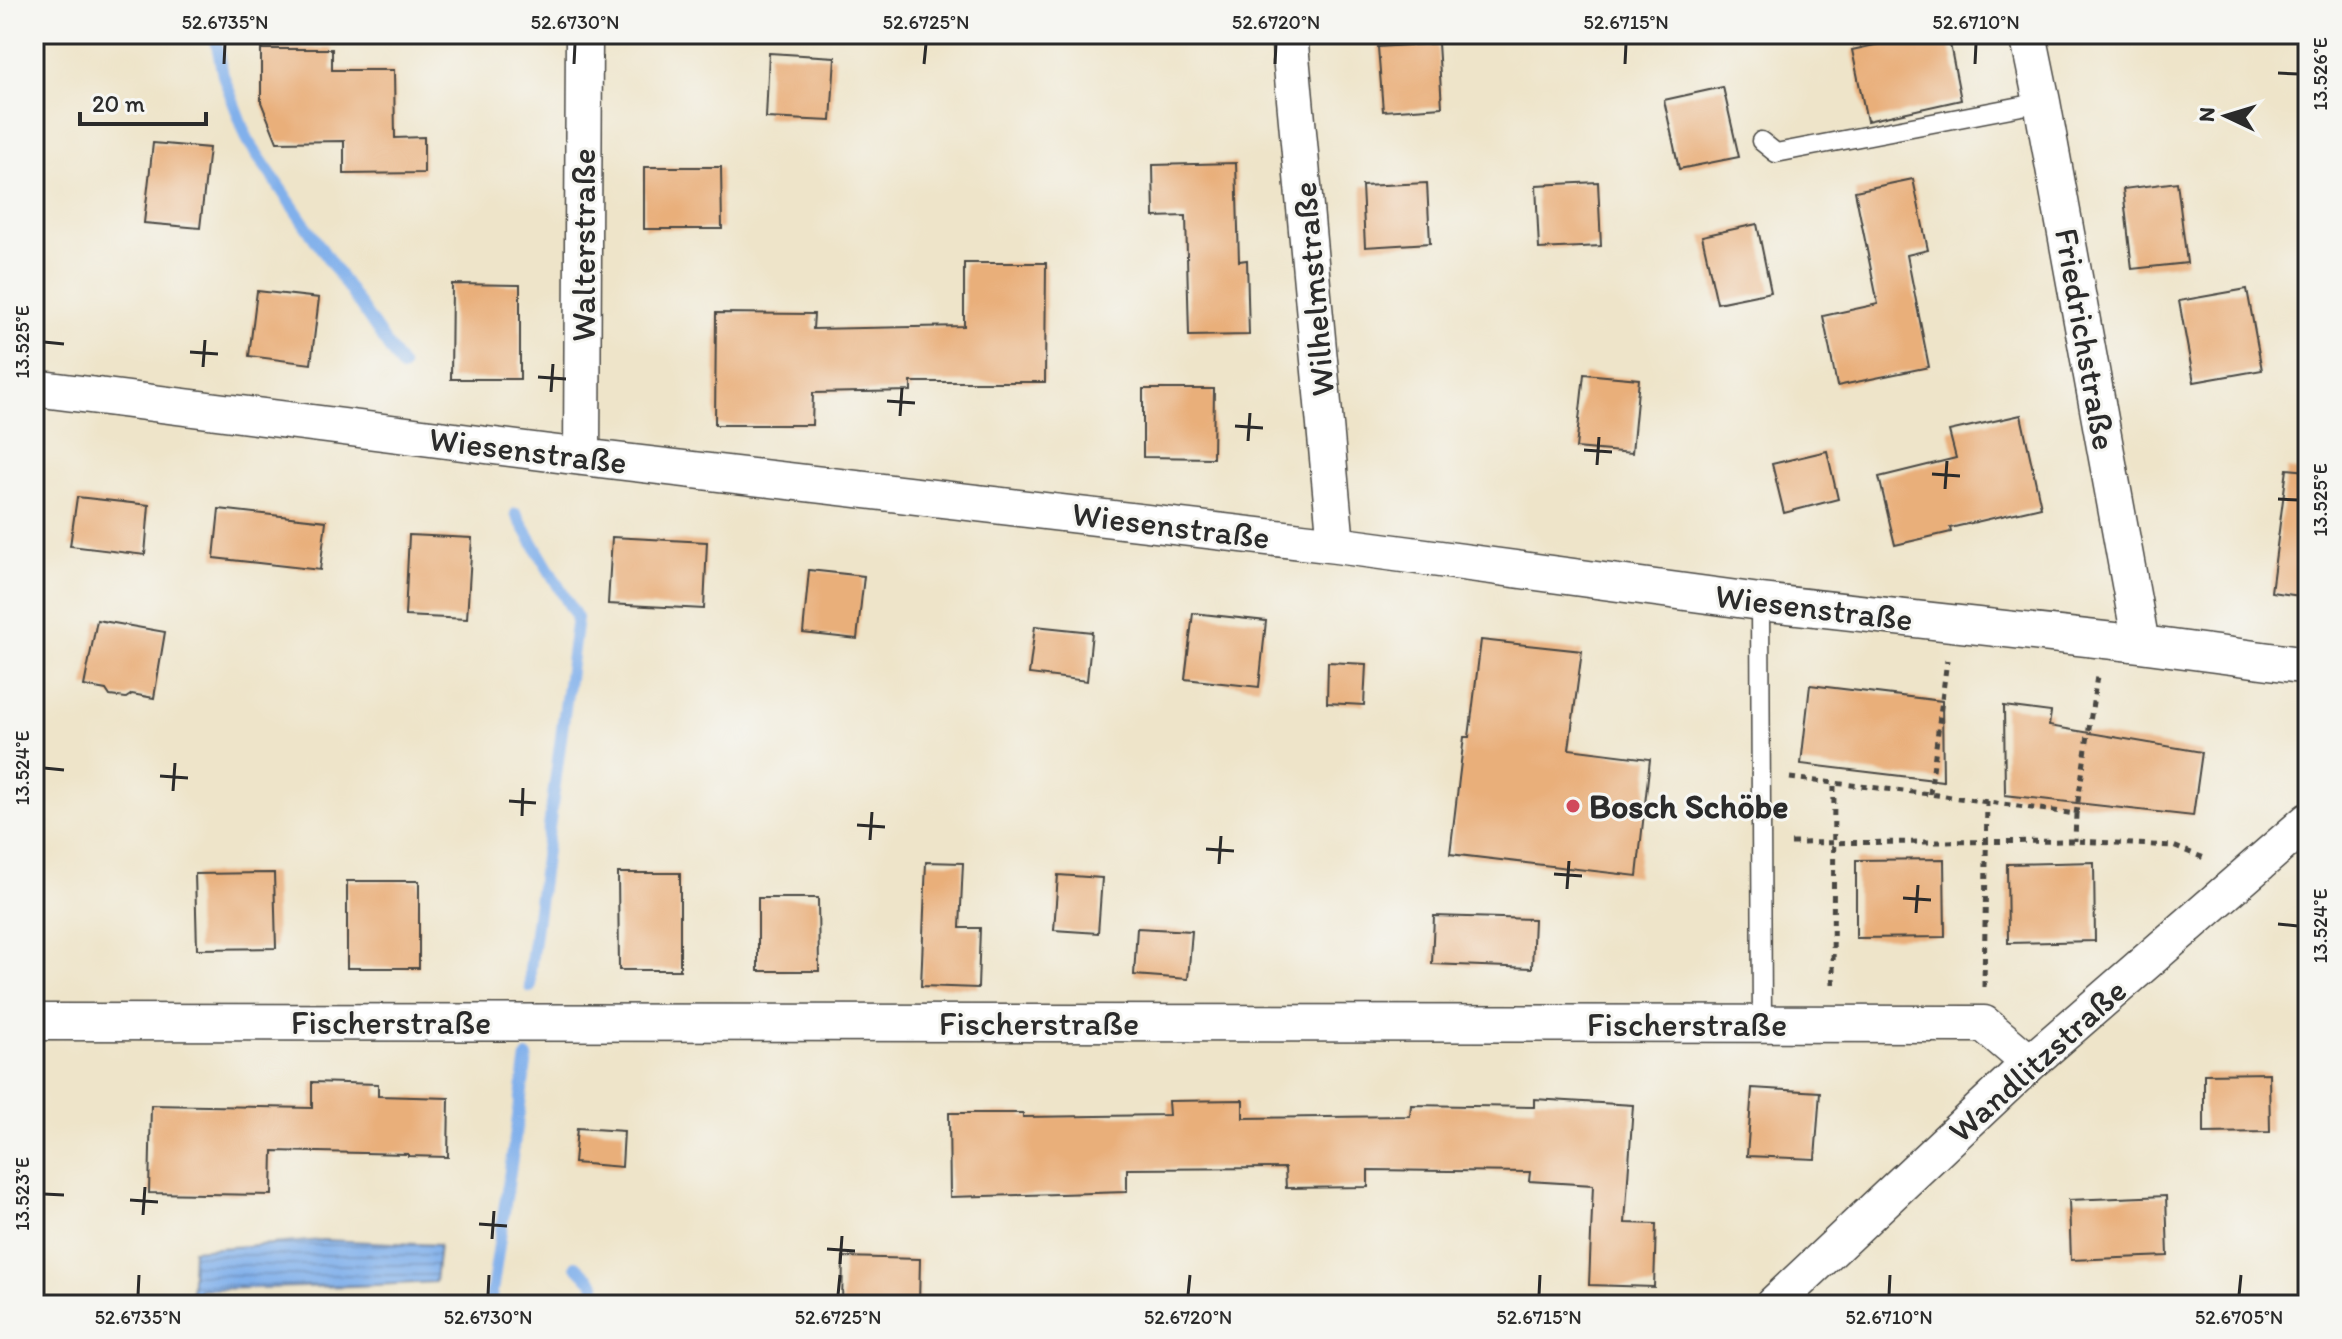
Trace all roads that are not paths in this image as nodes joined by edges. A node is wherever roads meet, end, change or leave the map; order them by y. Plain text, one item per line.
1 (584, 34) edge
2 (1289, 34) edge
3 (2028, 34) edge
4 (2042, 102) junction
5 (1761, 141) dead end
6 (34, 388) edge
7 (582, 457) junction
8 (1336, 545) junction
9 (1760, 602) junction
10 (2141, 644) junction
11 (2308, 666) edge
12 (2308, 821) edge
13 (34, 1022) edge
14 (1762, 1024) junction
15 (2030, 1063) junction
16 (1773, 1305) edge

1 - 7 street, Walterstraße
2 - 8 street, Wilhelmstraße
3 - 4 street, Friedrichstraße
4 - 5 lane
4 - 10 street, Friedrichstraße
6 - 7 street, Wiesenstraße
7 - 8 street, Wiesenstraße
8 - 9 street, Wiesenstraße
9 - 10 street, Wiesenstraße
9 - 14 lane
10 - 11 street, Wiesenstraße
12 - 15 street, Wandlitzstraße
13 - 14 street, Fischerstraße
14 - 15 street, Fischerstraße
15 - 16 street, Wandlitzstraße

